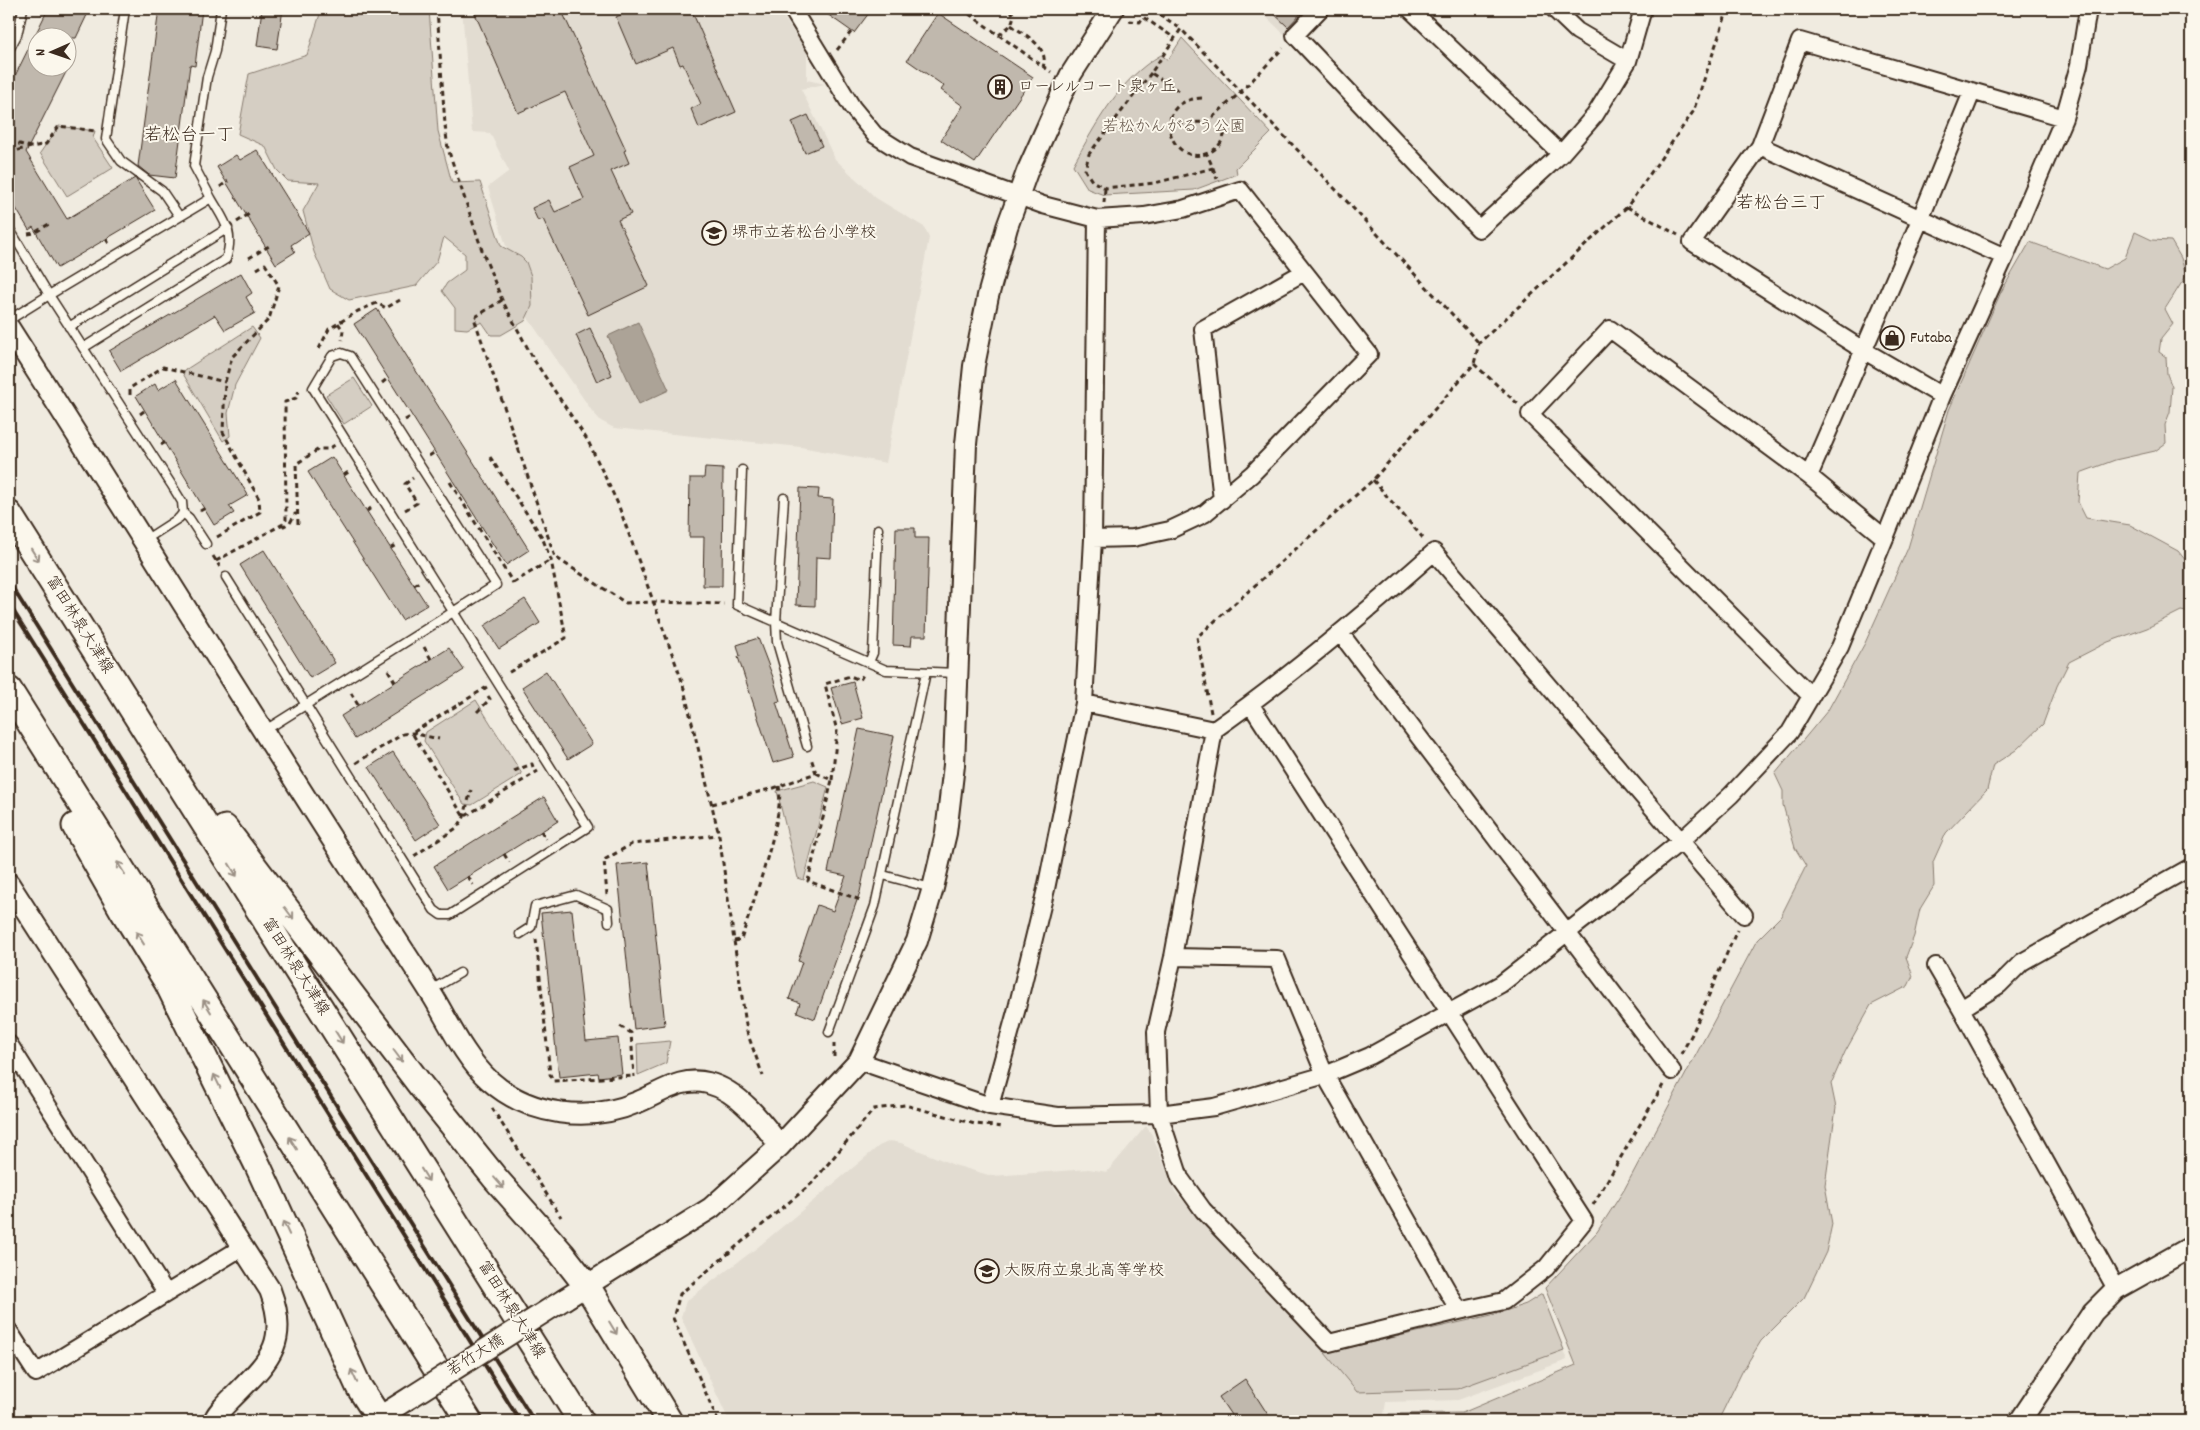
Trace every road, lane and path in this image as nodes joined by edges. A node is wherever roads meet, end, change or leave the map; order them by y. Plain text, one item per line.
1 (23, 9) edge
2 (125, 9) edge
3 (221, 9) edge
4 (437, 9) edge
5 (792, 9) edge
6 (962, 9) edge
7 (1010, 9) edge
8 (1113, 9) edge
9 (1152, 9) edge
10 (1320, 9) edge
11 (1410, 9) edge
12 (1554, 9) edge
13 (1643, 9) edge
14 (1728, 9) edge
15 (2088, 9) edge
16 (1128, 21) dead end
17 (1011, 25) junction
18 (1181, 29) junction
19 (999, 34) junction
20 (1296, 35) junction
21 (1176, 39) junction
22 (9, 50) edge
23 (1628, 61) junction
24 (1043, 67) junction
25 (9, 73) edge
26 (1151, 73) junction
27 (1053, 74) dead end
28 (17, 77) dead end
29 (1179, 91) dead end
30 (1242, 91) junction
31 (1972, 92) junction
32 (1202, 98) dead end
33 (2064, 118) junction
34 (1169, 123) junction
35 (1226, 125) dead end
36 (107, 132) junction
37 (9, 144) edge
38 (1760, 146) junction
39 (34, 148) junction
40 (9, 152) edge
41 (1207, 154) junction
42 (1561, 154) junction
43 (1019, 196) junction
44 (211, 198) junction
45 (1627, 207) junction
46 (179, 216) junction
47 (1097, 219) junction
48 (1920, 220) junction
49 (48, 224) dead end
50 (9, 228) edge
51 (228, 228) junction
52 (16, 241) junction
53 (1692, 242) junction
54 (269, 246) dead end
55 (2005, 257) junction
56 (250, 258) dead end
57 (257, 269) dead end
58 (1304, 272) junction
59 (49, 295) junction
60 (400, 300) dead end
61 (502, 300) junction
62 (9, 320) edge
63 (338, 323) junction
64 (69, 327) junction
65 (9, 328) edge
66 (1478, 343) junction
67 (82, 348) junction
68 (1863, 350) junction
69 (341, 353) junction
70 (316, 354) dead end
71 (1474, 364) junction
72 (225, 382) junction
73 (300, 389) dead end
74 (1942, 396) junction
75 (120, 406) junction
76 (1530, 414) junction
77 (346, 439) junction
78 (490, 457) dead end
79 (742, 470) dead end
80 (423, 472) junction
81 (1809, 476) junction
82 (1373, 480) junction
83 (450, 482) dead end
84 (784, 498) dead end
85 (1222, 500) junction
86 (183, 513) junction
87 (9, 514) edge
88 (298, 514) junction
89 (394, 517) junction
90 (283, 524) junction
91 (298, 524) dead end
92 (878, 530) dead end
93 (1885, 538) junction
94 (1093, 539) junction
95 (145, 540) junction
96 (206, 544) junction
97 (1434, 552) junction
98 (555, 557) junction
99 (551, 560) junction
100 (216, 561) junction
101 (226, 577) joint
102 (513, 583) junction
103 (496, 586) junction
104 (653, 602) junction
105 (737, 605) junction
106 (453, 612) junction
107 (776, 622) junction
108 (1341, 634) junction
109 (424, 647) dead end
110 (431, 659) dead end
111 (869, 662) junction
112 (103, 664) junction
113 (388, 670) dead end
114 (926, 672) junction
115 (958, 673) junction
116 (496, 680) junction
117 (395, 682) dead end
118 (484, 688) junction
119 (9, 690) edge
120 (351, 693) dead end
121 (1811, 696) junction
122 (1084, 703) junction
123 (306, 704) junction
124 (1251, 704) junction
125 (9, 705) edge
126 (358, 705) dead end
127 (477, 712) dead end
128 (1214, 730) junction
129 (262, 732) junction
130 (412, 733) junction
131 (439, 739) dead end
132 (807, 746) joint
133 (548, 764) junction
134 (347, 769) junction
135 (514, 770) dead end
136 (537, 772) junction
137 (816, 773) junction
138 (832, 780) junction
139 (779, 786) junction
140 (471, 790) dead end
141 (712, 804) junction
142 (464, 817) junction
143 (719, 835) junction
144 (1681, 840) junction
145 (405, 862) junction
146 (2191, 867) edge
147 (883, 875) junction
148 (9, 884) edge
149 (933, 888) junction
150 (875, 906) junction
151 (608, 909) junction
152 (1744, 914) dead end
153 (609, 922) dead end
154 (531, 928) junction
155 (1568, 933) junction
156 (520, 934) dead end
157 (734, 942) junction
158 (1173, 958) junction
159 (1936, 966) dead end
160 (460, 973) dead end
161 (430, 992) junction
162 (1961, 1008) junction
163 (1449, 1013) junction
164 (620, 1026) dead end
165 (829, 1032) dead end
166 (9, 1044) edge
167 (859, 1061) junction
168 (1672, 1070) dead end
169 (1325, 1075) junction
170 (633, 1076) junction
171 (763, 1076) dead end
172 (634, 1082) dead end
173 (489, 1104) dead end
174 (990, 1106) junction
175 (1159, 1114) junction
176 (1007, 1127) dead end
177 (780, 1146) junction
178 (315, 1178) junction
179 (564, 1221) dead end
180 (2191, 1247) edge
181 (241, 1248) junction
182 (587, 1286) junction
183 (2116, 1288) junction
184 (166, 1293) junction
185 (1460, 1311) junction
186 (9, 1331) edge
187 (378, 1420) edge
188 (213, 1421) edge
189 (450, 1421) edge
190 (469, 1421) edge
191 (581, 1421) edge
192 (670, 1421) edge
193 (718, 1421) edge
194 (2020, 1421) edge

1 - 22 lane
2 - 36 lane
3 - 44 lane
4 - 61 path
5 - 43 street
6 - 19 path
7 - 17 path
8 - 43 street, 若竹大橋
9 - 18 path
10 - 20 street
11 - 42 street
12 - 23 street
13 - 23 street
14 - 45 path
15 - 33 street
16 - 21 path
17 - 19 path
17 - 24 path
18 - 21 path
18 - 30 path
19 - 24 path
20 - 30 path
20 - 42 street
21 - 26 path
23 - 42 street
24 - 27 path
25 - 28 path
26 - 29 path
26 - 41 path
30 - 34 path
30 - 66 path
31 - 33 street
31 - 38 street
31 - 48 street
32 - 34 path
33 - 55 street
34 - 41 path
35 - 41 path
36 - 39 path
36 - 46 lane
37 - 39 path
38 - 48 street
38 - 53 street
39 - 40 path
43 - 47 street
43 - 115 street, 若竹大橋
44 - 46 lane
44 - 51 lane
45 - 53 path
45 - 66 path
46 - 59 lane
47 - 58 street
47 - 94 street
48 - 55 street
48 - 68 street
49 - 52 path
50 - 52 lane
51 - 64 lane
51 - 67 lane
52 - 59 lane
53 - 68 street
54 - 56 path
55 - 74 street
57 - 72 path
58 - 85 street
58 - 85 street
59 - 62 lane
59 - 64 lane
60 - 63 path
61 - 98 path
61 - 104 path
63 - 69 path
63 - 70 path
64 - 67 lane
65 - 95 street
66 - 71 path
67 - 75 lane
68 - 74 street
68 - 81 street
69 - 77 lane
69 - 80 lane
71 - 76 path
71 - 82 path
72 - 75 path
72 - 96 path
73 - 90 path
74 - 93 street
75 - 86 lane
76 - 81 street
76 - 121 street
77 - 88 path
77 - 89 lane
78 - 99 path
79 - 105 lane
80 - 89 path
80 - 103 lane
81 - 93 street
82 - 97 path
82 - 128 path
83 - 102 path
84 - 107 lane
85 - 94 street
86 - 95 lane
86 - 96 lane
87 -> 112 main road, 富田林泉大津線
88 - 90 path
88 - 91 path
89 - 106 lane
90 - 100 path
92 - 111 lane
93 - 121 street
94 - 122 street
95 - 129 street
96 - 100 path
97 - 108 street
97 - 144 street
98 - 99 path
98 - 104 path
99 - 102 path
99 - 116 path
100 - 101 path
101 - 123 lane
102 - 103 path
103 - 106 lane
104 - 105 path
104 - 141 path
105 - 107 lane
106 - 116 lane
106 - 123 lane
107 - 111 lane
107 - 132 lane
108 - 124 street
108 - 155 street
109 - 110 path
111 - 114 lane
111 - 138 path
112 -> 182 main road
112 -> 191 main road, 富田林泉大津線
113 - 117 path
114 - 115 lane
114 - 147 lane
115 - 149 street, 若竹大橋
116 - 118 path
116 - 133 lane
118 - 127 path
118 - 130 path
178 -> 119 main road
120 - 126 path
121 - 144 street
122 - 128 street
122 - 174 street
123 - 129 lane
123 - 134 lane
124 - 128 street
124 - 163 street
187 -> 125 main road
128 - 158 street
129 - 161 street
130 - 131 path
130 - 134 path
130 - 142 path
132 - 137 path
133 - 136 path
133 - 145 lane
134 - 145 lane
135 - 136 path
136 - 142 path
137 - 138 path
137 - 139 path
138 - 150 path
139 - 141 path
139 - 157 path
140 - 142 path
141 - 143 path
142 - 145 path
143 - 151 path
143 - 157 path
144 - 152 street
144 - 155 street
146 - 162 street
147 - 149 lane
147 - 150 lane
148 - 181 street
149 - 167 street, 若竹大橋
150 - 165 lane
151 - 153 lane
151 - 154 lane
154 - 156 lane
154 - 170 path
155 - 163 street
155 - 168 street
157 - 171 path
158 - 169 street
158 - 175 street
159 - 162 street
160 - 161 lane
161 - 177 street
162 - 183 street
163 - 169 street
163 - 185 street
164 - 170 path
166 - 184 street
167 - 174 street
167 - 177 street, 若竹大橋
169 - 175 street
169 - 185 street
170 - 172 path
173 - 179 path
174 - 175 street
175 - 185 street
176 - 193 path
177 - 182 street, 若竹大橋
178 - 189 main road
178 - 190 main road
180 - 183 street
181 - 184 street
181 - 188 street
182 - 187 street, 若竹大橋, bridge
182 -> 192 main road
183 - 194 street
184 - 186 street

